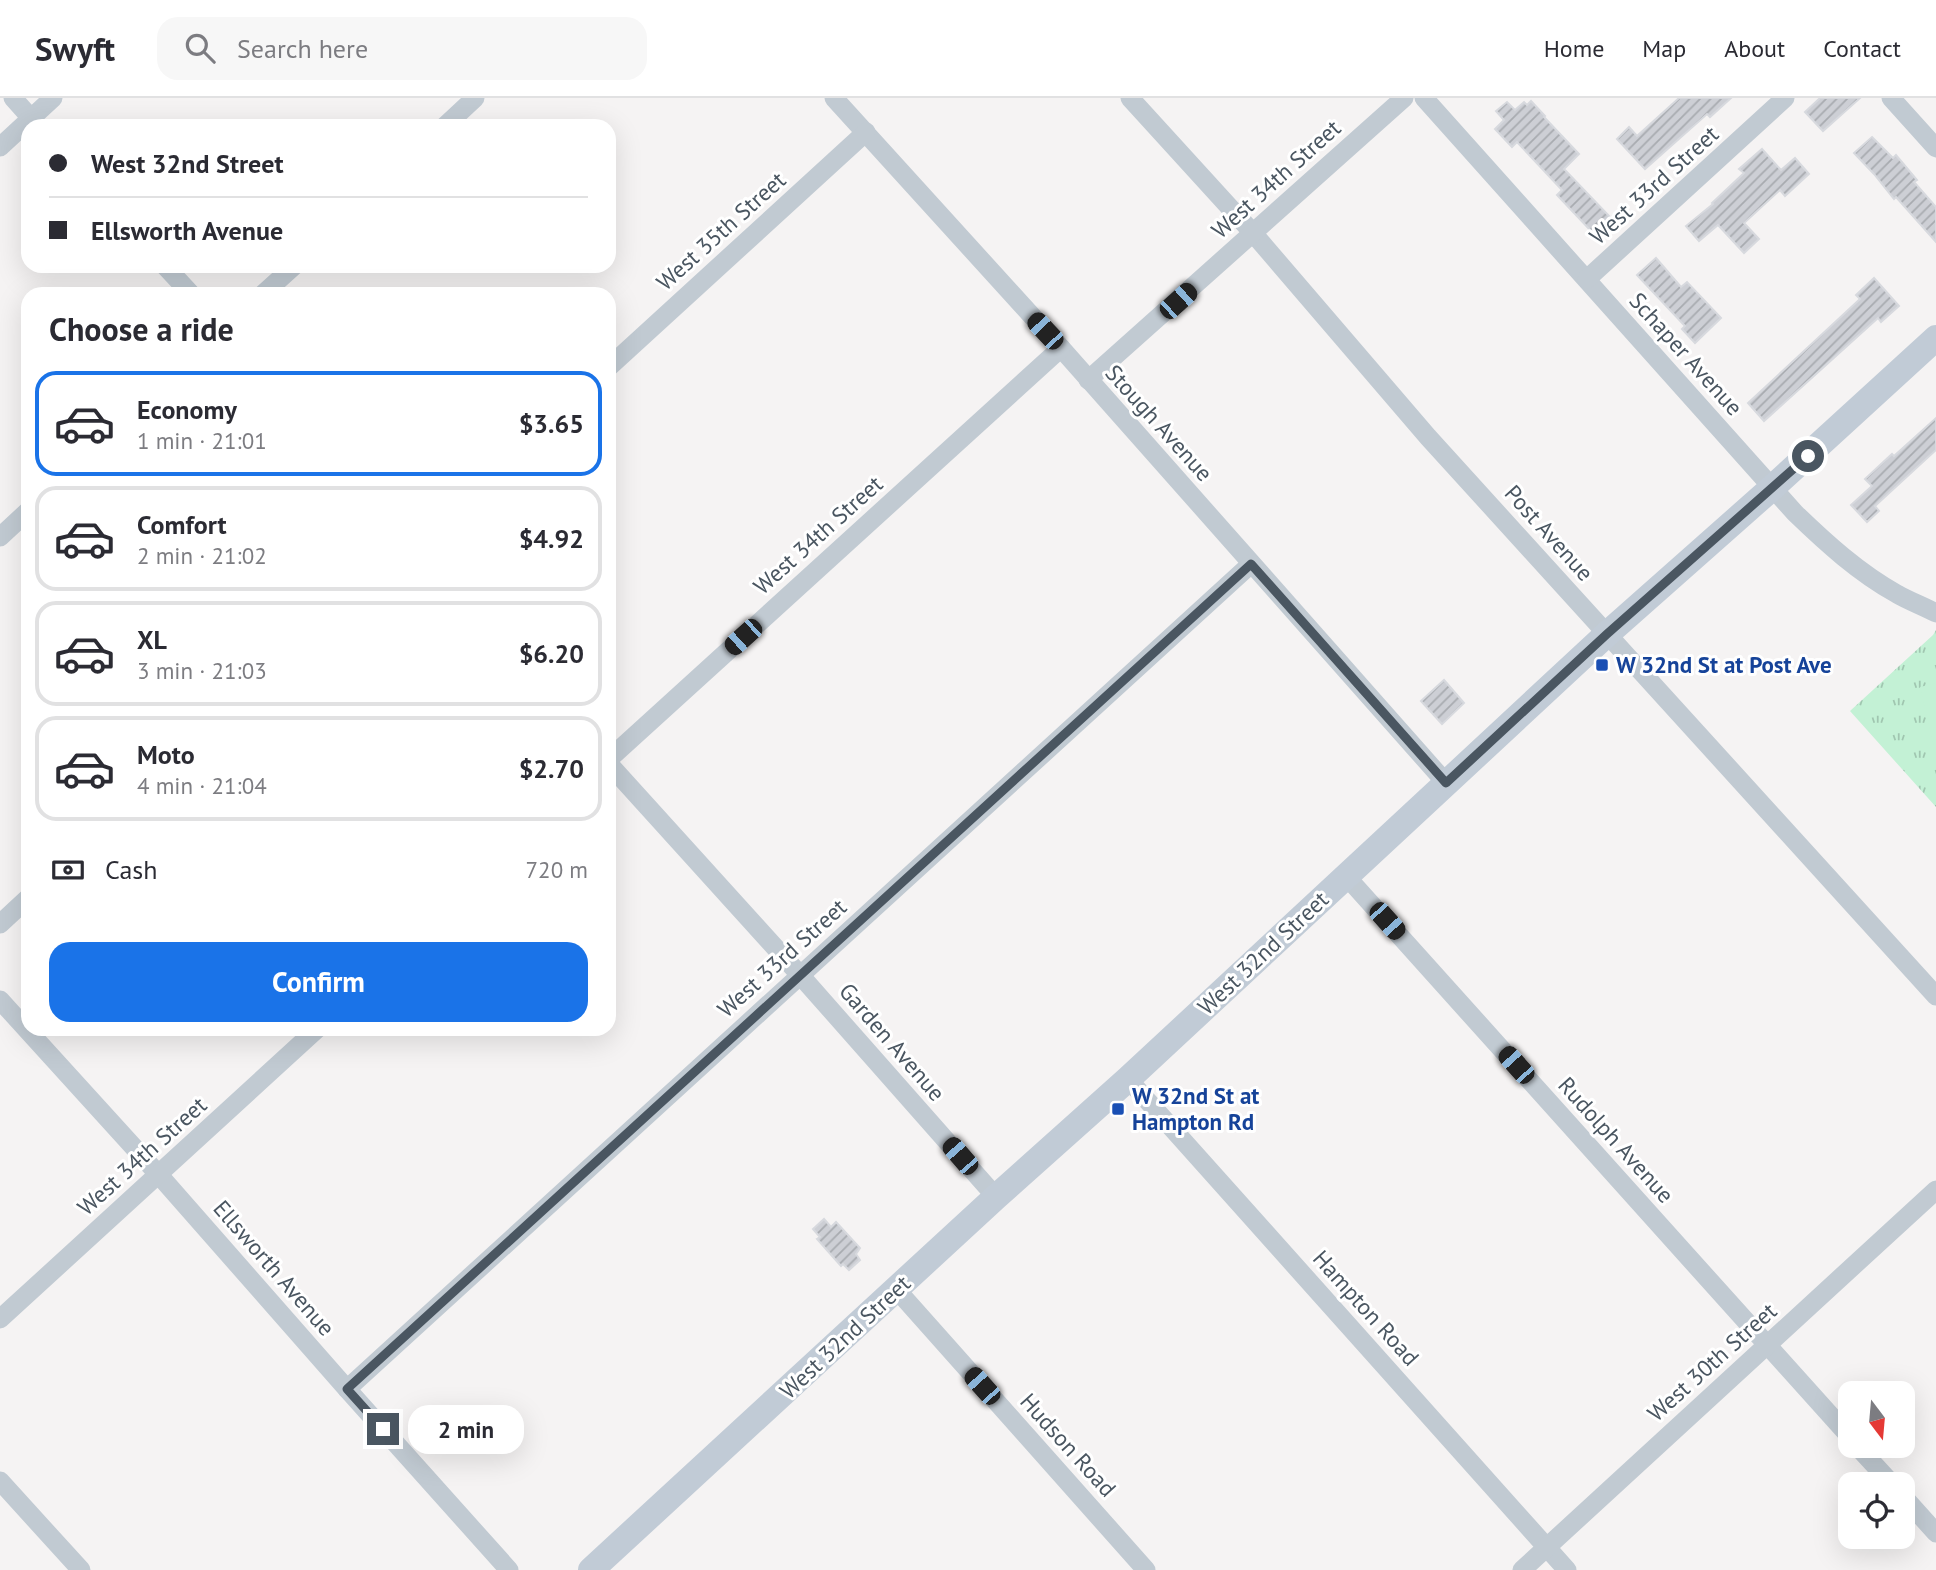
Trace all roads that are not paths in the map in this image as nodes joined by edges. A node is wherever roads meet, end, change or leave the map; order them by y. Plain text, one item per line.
1 (13, 98) edge
2 (53, 98) edge
3 (475, 98) edge
4 (834, 98) edge
5 (1130, 98) edge
6 (1404, 98) edge
7 (1424, 98) edge
8 (1786, 98) edge
9 (1891, 98) edge
10 (32, 119) edge
11 (37, 119) edge
12 (452, 119) edge
13 (21, 132) edge
14 (866, 132) junction
15 (0, 147) edge
16 (1936, 148) edge
17 (1253, 233) junction
18 (172, 273) edge
19 (286, 273) edge
20 (1587, 279) junction
21 (184, 287) edge
22 (270, 287) edge
23 (1936, 338) edge
24 (1061, 348) junction
25 (616, 361) edge
26 (1088, 380) junction
27 (1773, 488) junction
28 (21, 518) edge
29 (0, 537) edge
30 (1251, 564) junction
31 (1936, 612) edge
32 (1607, 634) junction
33 (616, 756) edge
34 (616, 770) edge
35 (1446, 783) junction
36 (1346, 876) junction
37 (21, 904) edge
38 (0, 924) edge
39 (800, 975) junction
40 (1936, 996) edge
41 (0, 1000) edge
42 (21, 1023) edge
43 (33, 1036) edge
44 (309, 1036) edge
45 (1128, 1079) junction
46 (159, 1175) junction
47 (1936, 1190) edge
48 (996, 1197) junction
49 (897, 1290) junction
50 (0, 1319) edge
51 (1767, 1346) junction
52 (347, 1389) junction
53 (1838, 1424) edge
54 (1868, 1458) edge
55 (1881, 1472) edge
56 (0, 1481) edge
57 (1915, 1510) edge
58 (1936, 1533) edge
59 (1546, 1547) junction
60 (81, 1570) edge
61 (509, 1570) edge
62 (591, 1570) edge
63 (1146, 1570) edge
64 (1522, 1570) edge
65 (1567, 1570) edge

1 - 10 street
2 - 11 street
3 - 12 street
4 - 14 street, Stough Avenue
5 - 17 street, Post Avenue
6 - 17 street, West 34th Street
7 - 20 street, Schaper Avenue
8 - 20 street, West 33rd Street
9 - 16 street
13 - 15 street
14 - 24 street, Stough Avenue
14 - 25 street, West 35th Street
17 - 26 street, West 34th Street
17 - 32 street, Post Avenue
18 - 21 street
19 - 22 street
20 - 27 street, Schaper Avenue
23 - 27 street, West 32nd Street
24 - 26 street, Stough Avenue
24 - 33 street, West 34th Street
26 - 30 street, Stough Avenue
27 - 31 street, Schaper Avenue
27 - 32 street, West 32nd Street
28 - 29 street
30 - 35 street, Stough Avenue
30 - 39 street, West 33rd Street
32 - 35 street, West 32nd Street
32 - 40 street, Post Avenue
34 - 39 street, Garden Avenue
35 - 36 street, West 32nd Street
36 - 45 street, West 32nd Street
36 - 51 street, Rudolph Avenue
37 - 38 street
39 - 48 street, Garden Avenue
39 - 52 street, West 33rd Street
41 - 42 street, Ellsworth Avenue
43 - 46 street, Ellsworth Avenue
44 - 46 street, West 34th Street
45 - 48 street, West 32nd Street
45 - 59 street, Hampton Road
46 - 50 street, West 34th Street
46 - 52 street, Ellsworth Avenue
47 - 51 street, West 30th Street
48 - 49 street, West 32nd Street
49 - 62 street, West 32nd Street
49 - 63 street, Hudson Road
51 - 53 street, Rudolph Avenue
51 - 59 street, West 30th Street
52 - 61 street, Ellsworth Avenue
54 - 55 street
56 - 60 street
57 - 58 street
59 - 64 street, West 30th Street
59 - 65 street, Hampton Road

